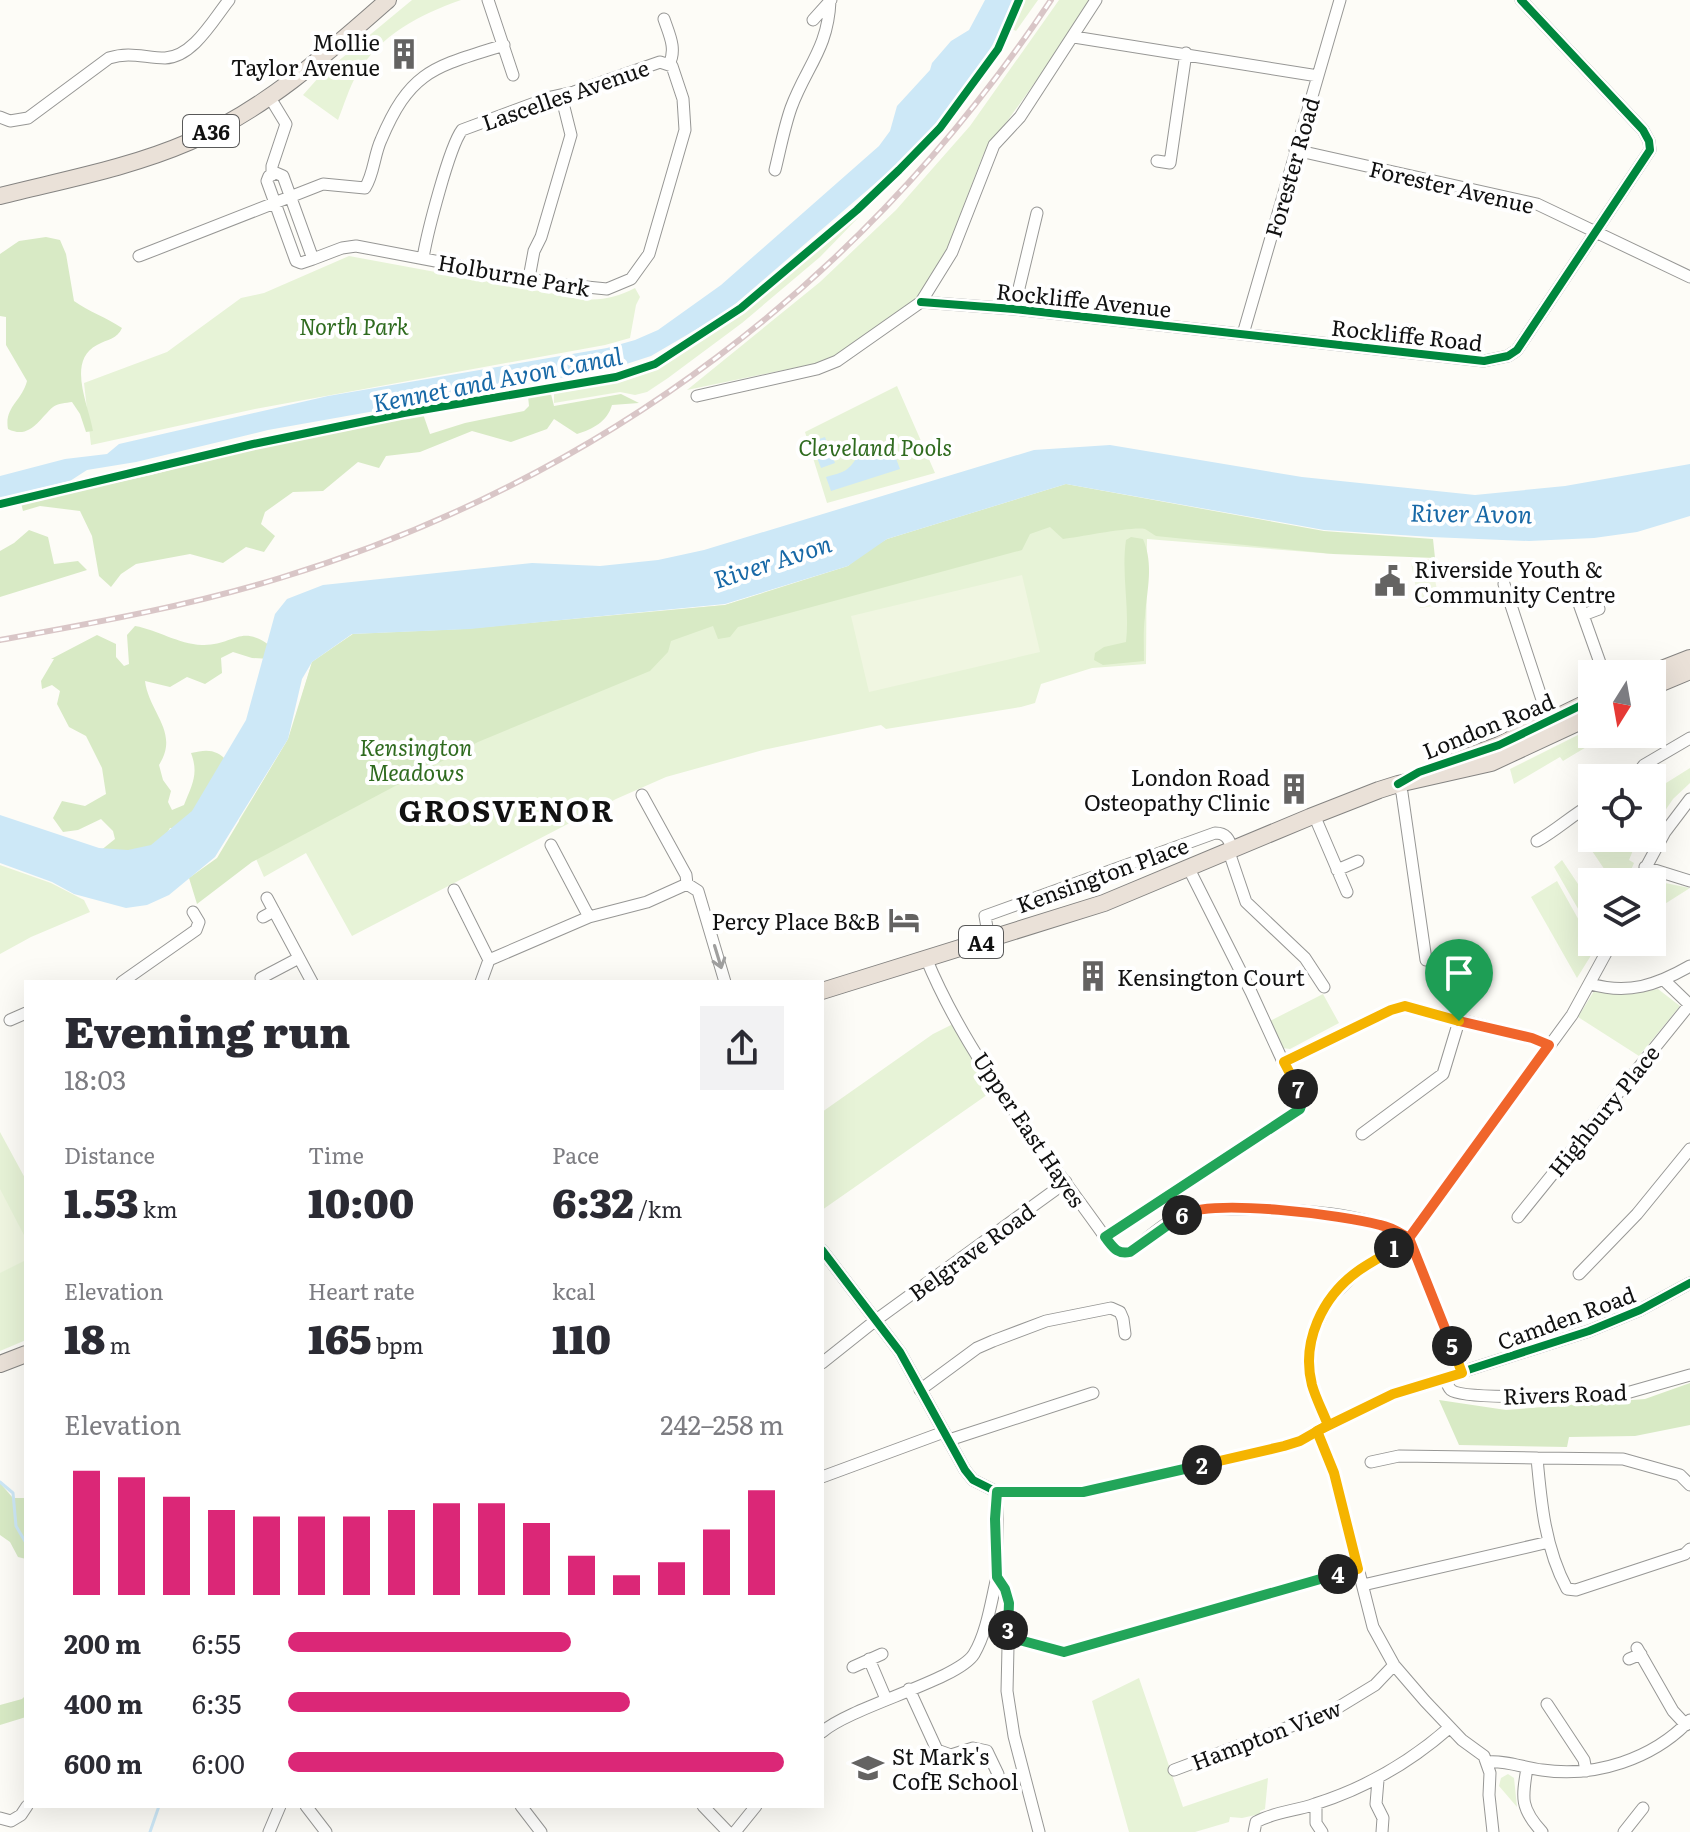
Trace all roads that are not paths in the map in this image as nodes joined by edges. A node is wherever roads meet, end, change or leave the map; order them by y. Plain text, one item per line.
1 (229, 0) edge
2 (388, 0) edge
3 (488, 0) edge
4 (1096, 0) edge
5 (1340, 0) edge
6 (1521, 0) edge
7 (830, 1) edge
8 (664, 19) dead end
9 (813, 20) dead end
10 (1074, 37) junction
11 (504, 45) junction
12 (1186, 53) junction
13 (664, 63) junction
14 (513, 75) dead end
15 (1318, 76) junction
16 (561, 95) junction
17 (269, 96) junction
18 (0, 117) edge
19 (1295, 150) junction
20 (1157, 161) dead end
21 (775, 170) dead end
22 (272, 175) junction
23 (0, 196) edge
24 (290, 197) junction
25 (275, 204) junction
26 (1037, 213) dead end
27 (1597, 231) junction
28 (139, 256) dead end
29 (423, 258) junction
30 (313, 259) junction
31 (1690, 277) edge
32 (529, 278) junction
33 (921, 302) junction
34 (1014, 309) junction
35 (1243, 334) junction
36 (697, 396) dead end
37 (1504, 584) dead end
38 (1578, 601) dead end
39 (1599, 609) dead end
40 (1583, 615) junction
41 (1690, 658) edge
42 (1599, 660) edge
43 (1666, 667) edge
44 (1690, 671) edge
45 (1666, 681) edge
46 (1578, 710) edge
47 (1578, 720) edge
48 (1552, 728) junction
49 (1690, 738) edge
50 (1646, 764) edge
51 (1398, 784) junction
52 (659, 797) dead end
53 (1690, 799) edge
54 (1578, 812) edge
55 (1314, 815) junction
56 (1537, 841) dead end
57 (551, 845) dead end
58 (1231, 851) junction
59 (1358, 861) dead end
60 (1188, 867) junction
61 (1645, 867) joint
62 (1337, 870) junction
63 (1690, 881) edge
64 (687, 884) junction
65 (454, 890) dead end
66 (1347, 892) dead end
67 (267, 898) dead end
68 (193, 912) dead end
69 (589, 917) junction
70 (989, 939) junction
71 (1605, 956) edge
72 (299, 958) junction
73 (926, 958) junction
74 (489, 960) junction
75 (1426, 960) dead end
76 (1690, 966) edge
77 (261, 978) dead end
78 (125, 980) edge
79 (311, 980) edge
80 (482, 980) edge
81 (724, 980) edge
82 (1665, 981) junction
83 (1591, 984) junction
84 (1324, 987) dead end
85 (824, 990) edge
86 (1690, 1005) edge
87 (24, 1014) edge
88 (10, 1020) dead end
89 (1459, 1021) junction
90 (1549, 1045) junction
91 (1284, 1062) junction
92 (1362, 1134) dead end
93 (1690, 1149) edge
94 (1066, 1182) junction
95 (1518, 1217) dead end
96 (1105, 1237) junction
97 (1409, 1238) junction
98 (824, 1253) edge
99 (1579, 1274) dead end
100 (1690, 1283) edge
101 (876, 1320) junction
102 (1125, 1334) dead end
103 (24, 1355) edge
104 (824, 1361) edge
105 (0, 1364) edge
106 (1462, 1373) junction
107 (1690, 1375) edge
108 (1446, 1378) junction
109 (920, 1390) junction
110 (1093, 1393) dead end
111 (1323, 1428) junction
112 (947, 1436) junction
113 (1537, 1458) junction
114 (1371, 1462) dead end
115 (824, 1476) edge
116 (1690, 1485) edge
117 (997, 1492) junction
118 (1549, 1542) junction
119 (1690, 1549) edge
120 (1358, 1569) junction
121 (997, 1577) junction
122 (1363, 1585) junction
123 (1008, 1637) junction
124 (882, 1654) dead end
125 (1636, 1654) dead end
126 (869, 1659) junction
127 (1394, 1665) junction
128 (853, 1667) dead end
129 (909, 1689) junction
130 (886, 1699) junction
131 (1547, 1704) dead end
132 (1688, 1723) edge
133 (1449, 1728) junction
134 (824, 1731) edge
135 (1487, 1762) junction
136 (1527, 1768) junction
137 (1174, 1770) dead end
138 (1586, 1771) junction
139 (998, 1774) dead end
140 (1378, 1780) junction
141 (1316, 1804) junction
142 (26, 1808) edge
143 (280, 1808) edge
144 (308, 1808) edge
145 (523, 1808) edge
146 (705, 1808) edge
147 (754, 1808) edge
148 (1643, 1808) dead end
149 (0, 1818) edge
150 (274, 1831) edge
151 (326, 1832) edge
152 (541, 1832) edge
153 (728, 1832) edge
154 (735, 1832) edge
155 (1039, 1832) edge
156 (1254, 1832) edge
157 (1322, 1832) edge
158 (1382, 1832) edge
159 (1493, 1832) edge
160 (1542, 1832) edge
161 (1624, 1832) edge

1 - 18 street
2 - 17 highway, A36
3 - 11 street
4 - 10 street
5 - 15 street, Forester Road
6 - 27 street, Rockliffe Road
7 - 9 street
7 - 21 street
8 - 13 street, Holburne Park
10 - 12 street
10 - 33 street
11 - 14 street
11 - 24 street
12 - 15 street
12 - 20 street
13 - 16 street, Lascelles Avenue
13 - 32 street, Holburne Park
15 - 19 street, Forester Road
16 - 29 street, Lascelles Avenue
16 - 32 street
17 - 22 street
17 - 23 highway, A36
19 - 27 street, Forester Avenue
19 - 35 street, Forester Road
22 - 24 street
22 - 25 street
24 - 25 street
24 - 30 street
25 - 28 street
25 - 30 street
26 - 34 street, Rockliffe Avenue
27 - 31 street, Forester Avenue
27 - 35 street, Rockliffe Road
29 - 30 street, Holburne Park
29 - 32 street, Holburne Park
33 - 34 street, Rockliffe Avenue
33 - 36 street
34 - 35 street, Rockliffe Avenue
37 - 48 street
38 - 40 street
39 - 40 street
40 - 42 street
41 - 43 highway
44 - 45 highway
46 - 48 highway, London Road / A4
47 - 48 highway, London Road / A4
48 - 51 highway, London Road / A4
49 - 50 street
51 - 55 highway, London Road / A4
51 - 75 street
52 - 64 street
53 - 61 street
54 - 56 street
55 - 58 highway, London Road / A4
55 - 62 street
57 - 69 street
58 - 60 highway, London Road / A4
58 - 70 street, Kensington Place
58 - 84 street
59 - 62 street
60 - 70 highway, London Road / A4
60 - 91 street
61 - 63 street
62 - 66 street
64 - 69 street
64 -> 81 street
65 - 74 street
67 - 72 street
68 - 78 street
69 - 74 street
70 - 73 highway, London Road / A4
71 - 83 street
72 - 77 street
72 - 79 street
73 - 85 highway, London Road / A4
73 - 94 street, Upper East Hayes
74 - 80 street
76 - 82 street
82 - 83 street
82 - 86 street
83 - 90 street
86 - 95 street, Highbury Place
87 - 88 street
89 - 90 street
89 - 91 street
89 - 92 street
90 - 97 street
91 - 96 street
93 - 99 street
94 - 96 street, Upper East Hayes
94 - 101 street, Belgrave Road
96 - 97 street
97 - 106 street
97 - 111 street
98 - 101 street
100 - 106 street, Camden Road
101 - 104 street, Belgrave Road
101 - 109 street
102 - 109 street
103 - 105 highway
106 - 108 street, Camden Road
107 - 108 street, Rivers Road
108 - 111 street, Camden Road
109 - 112 street
110 - 112 street
111 - 117 street, Camden Road
111 - 120 street
112 - 115 street
112 - 117 street
113 - 114 street
113 - 116 street
113 - 118 street
117 - 121 street
118 - 119 street
118 - 122 street
120 - 122 street
120 - 123 street
121 - 123 street
121 - 129 street
122 - 127 street
123 - 155 street
124 - 126 street
125 - 132 street
126 - 128 street
126 - 130 street
127 - 133 street
127 - 137 street, Hampton View
129 - 130 street
129 - 139 street
130 - 134 street
131 - 138 street
132 - 138 street
133 - 135 street
133 - 140 street
135 - 136 street
135 - 159 street
136 - 138 street
136 - 160 street
140 - 141 street
140 - 158 street
141 - 156 street
141 - 157 street
142 - 149 street
143 - 150 street
144 - 151 street
145 - 152 street
146 - 153 street
147 - 154 street
148 - 161 street

